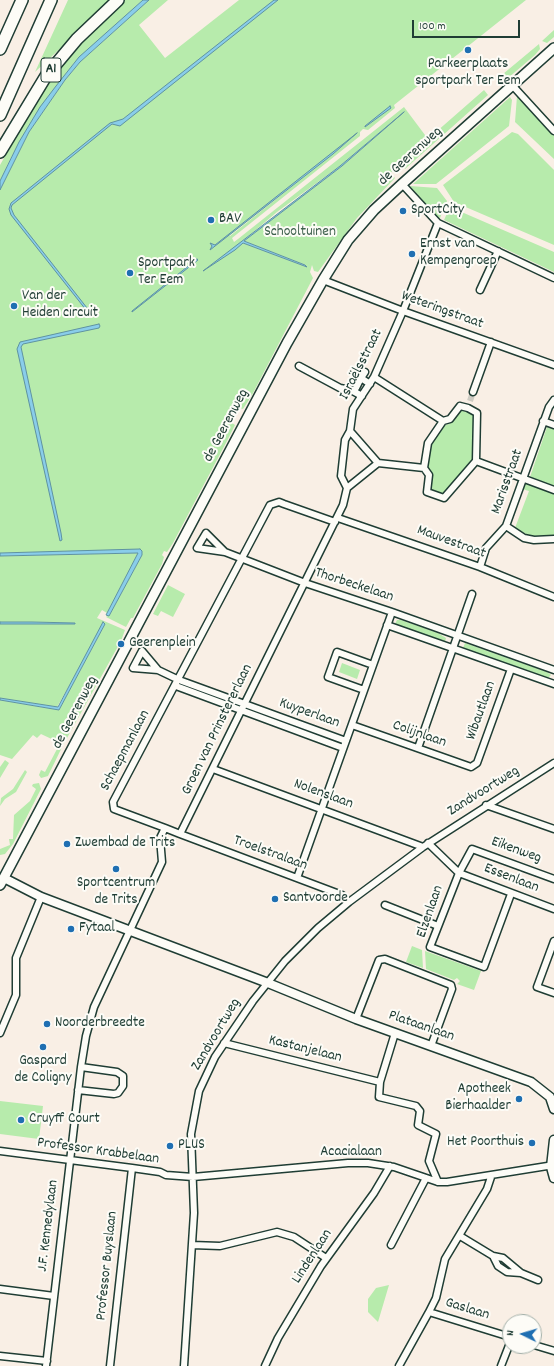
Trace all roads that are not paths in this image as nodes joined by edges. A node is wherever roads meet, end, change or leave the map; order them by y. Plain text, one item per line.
1 (22, 0) edge
2 (52, 0) edge
3 (118, 0) edge
4 (554, 48) edge
5 (0, 49) edge
6 (512, 85) junction
7 (0, 115) edge
8 (554, 131) edge
9 (0, 152) edge
10 (402, 184) junction
11 (438, 223) junction
12 (498, 251) junction
13 (554, 278) edge
14 (322, 280) junction
15 (480, 290) dead end
16 (403, 311) junction
17 (491, 342) junction
18 (554, 365) edge
19 (299, 366) dead end
20 (365, 372) dead end
21 (374, 377) junction
22 (361, 378) junction
23 (370, 384) junction
24 (356, 388) dead end
25 (473, 392) tunnel mouth
26 (362, 396) junction
27 (554, 400) edge
28 (470, 401) tunnel mouth
29 (468, 408) junction
30 (443, 421) junction
31 (543, 421) junction
32 (554, 424) edge
33 (350, 431) junction
34 (476, 461) junction
35 (378, 463) junction
36 (424, 468) junction
37 (523, 478) junction
38 (347, 488) junction
39 (554, 490) edge
40 (270, 505) joint
41 (336, 520) junction
42 (506, 526) junction
43 (554, 538) edge
44 (225, 552) dead end
45 (243, 560) junction
46 (480, 567) junction
47 (305, 583) junction
48 (472, 594) dead end
49 (554, 597) edge
50 (392, 612) junction
51 (387, 625) junction
52 (458, 635) junction
53 (452, 648) junction
54 (373, 665) junction
55 (511, 669) junction
56 (158, 670) dead end
57 (554, 670) edge
58 (177, 683) junction
59 (554, 684) edge
60 (364, 690) junction
61 (243, 707) junction
62 (352, 725) junction
63 (346, 741) junction
64 (344, 748) junction
65 (418, 748) junction
66 (477, 763) joint
67 (554, 763) edge
68 (213, 769) junction
69 (486, 805) junction
70 (322, 808) junction
71 (165, 828) junction
72 (554, 829) edge
73 (180, 834) junction
74 (426, 845) junction
75 (459, 873) junction
76 (297, 878) junction
77 (554, 879) edge
78 (2, 881) edge
79 (511, 894) junction
80 (41, 897) junction
81 (349, 902) junction
82 (385, 905) dead end
83 (554, 909) edge
84 (438, 926) junction
85 (130, 931) junction
86 (554, 941) edge
87 (268, 983) junction
88 (554, 993) edge
89 (356, 1019) junction
90 (0, 1033) edge
91 (394, 1033) junction
92 (224, 1044) junction
93 (431, 1046) junction
94 (81, 1068) junction
95 (380, 1082) junction
96 (78, 1090) junction
97 (552, 1095) edge
98 (554, 1109) edge
99 (554, 1140) edge
100 (0, 1151) edge
101 (70, 1160) junction
102 (390, 1166) junction
103 (553, 1166) edge
104 (132, 1168) junction
105 (192, 1177) junction
106 (491, 1177) junction
107 (426, 1178) junction
108 (554, 1178) edge
109 (438, 1182) junction
110 (460, 1236) junction
111 (192, 1245) junction
112 (391, 1245) dead end
113 (326, 1258) junction
114 (538, 1280) dead end
115 (0, 1289) edge
116 (54, 1296) junction
117 (429, 1312) junction
118 (502, 1335) edge
119 (542, 1347) edge
120 (554, 1351) edge
121 (506, 1354) edge
122 (0, 1356) edge
123 (46, 1364) edge
124 (110, 1366) edge
125 (184, 1366) edge
126 (265, 1366) edge
127 (399, 1366) edge
128 (502, 1366) edge

1 - 5 highway
2 - 7 highway, A1
3 - 9 highway, A1
4 - 6 main road, de Geerenweg
6 - 8 street
6 - 10 main road, de Geerenweg
10 - 11 street
10 - 14 main road, de Geerenweg
11 - 12 street
11 - 16 street, Israëlsstraat
12 - 13 street
12 - 15 street
14 - 16 street, Weteringstraat
14 - 78 main road, de Geerenweg
16 - 17 street, Weteringstraat
16 - 21 street, Israëlsstraat
17 - 18 street, Weteringstraat
17 - 25 street
19 - 26 street
20 - 22 street
21 - 23 street, Israëlsstraat
21 - 30 street
22 - 23 street
22 - 24 street
23 - 26 street, Israëlsstraat
26 - 33 street, Israëlsstraat
27 - 31 street, Marisstraat
28 - 29 street
29 - 30 street
29 - 34 street
30 - 36 street
31 - 32 street
31 - 37 street, Marisstraat
33 - 35 street
33 - 38 street, Israëlsstraat
34 - 36 street
34 - 37 street
35 - 36 street
35 - 38 street
37 - 39 street
37 - 42 street, Marisstraat
38 - 41 street
40 - 41 street, Mauvestraat
40 - 45 street, Schaepmanlaan
41 - 46 street, Mauvestraat
41 - 47 street, Groen van Prinstererlaan
42 - 43 street
42 - 46 street, Marisstraat
44 - 45 street
45 - 47 street, Thorbeckelaan
45 - 58 street, Schaepmanlaan
46 - 49 street, Mauvestraat
47 - 50 street, Thorbeckelaan
47 - 61 street, Groen van Prinstererlaan
48 - 52 street
50 - 51 street
50 - 52 street, Thorbeckelaan
51 - 53 street, Thorbeckelaan
51 - 54 street
52 - 53 street
52 - 57 street, Thorbeckelaan
53 - 55 street, Thorbeckelaan
53 - 65 street
54 - 60 street
54 - 60 street
55 - 59 street, Thorbeckelaan
55 - 66 street, Wibautlaan
56 - 58 street
58 - 61 street, Kuyperlaan
58 - 71 street, Schaepmanlaan
60 - 62 street
61 - 63 street, Kuyperlaan
61 - 64 street, Kuyperlaan
61 - 68 street, Groen van Prinstererlaan
62 - 63 street
62 - 65 street, Colijnlaan
63 - 64 street, Kuyperlaan
64 - 70 street
65 - 66 street, Colijnlaan
67 - 69 street, Zandvoortweg
68 - 70 street, Nolenslaan
68 - 73 street, Groen van Prinstererlaan
69 - 72 street
69 - 74 street, Zandvoortweg
70 - 74 street, Nolenslaan
70 - 76 street
71 - 73 street
71 - 85 street
73 - 76 street, Troelstralaan
74 - 75 street
74 - 81 street, Zandvoortweg
75 - 77 street, Eikenweg
75 - 79 street, Essenlaan
75 - 84 street, Elzenlaan
76 - 81 street, Troelstralaan
78 - 80 street, Plataanlaan
79 - 83 street, Essenlaan
79 - 84 street, Elzenlaan
80 - 85 street, Plataanlaan
80 - 90 street
81 - 87 street, Zandvoortweg
82 - 84 street
85 - 87 street, Plataanlaan
85 - 94 street, J.F. Kennedylaan
86 - 88 street
87 - 89 street, Plataanlaan
87 - 92 street, Zandvoortweg
89 - 91 street, Plataanlaan
89 - 93 street
91 - 93 street, Plataanlaan
91 - 95 street
92 - 95 street, Kastanjelaan
92 - 105 street, Zandvoortweg
93 - 97 street, Plataanlaan
94 - 96 street, J.F. Kennedylaan
94 - 96 street
95 - 109 street
96 - 101 street, J.F. Kennedylaan
97 - 98 street, Plataanlaan
99 - 103 street
100 - 101 street, Professor Krabbelaan
101 - 104 street, Professor Krabbelaan
101 - 116 street, J.F. Kennedylaan
102 - 105 street, Acacialaan
102 - 107 street, Acacialaan
102 - 113 street, Lindenlaan
103 - 106 street, Acacialaan
103 - 108 street
104 - 105 street, Professor Krabbelaan
104 - 124 street, Professor Buyslaan
105 - 111 street, Zandvoortweg
106 - 109 street, Acacialaan
106 - 110 street
107 - 109 street, Acacialaan
107 - 112 street
110 - 114 street
110 - 117 street
111 - 113 street
111 - 125 street, Zandvoortweg
113 - 126 street, Lindenlaan
115 - 116 street
116 - 123 street, J.F. Kennedylaan
117 - 118 street, Gaslaan
117 - 127 street, Gaslaan
119 - 120 street
121 - 128 street
122 - 123 street

